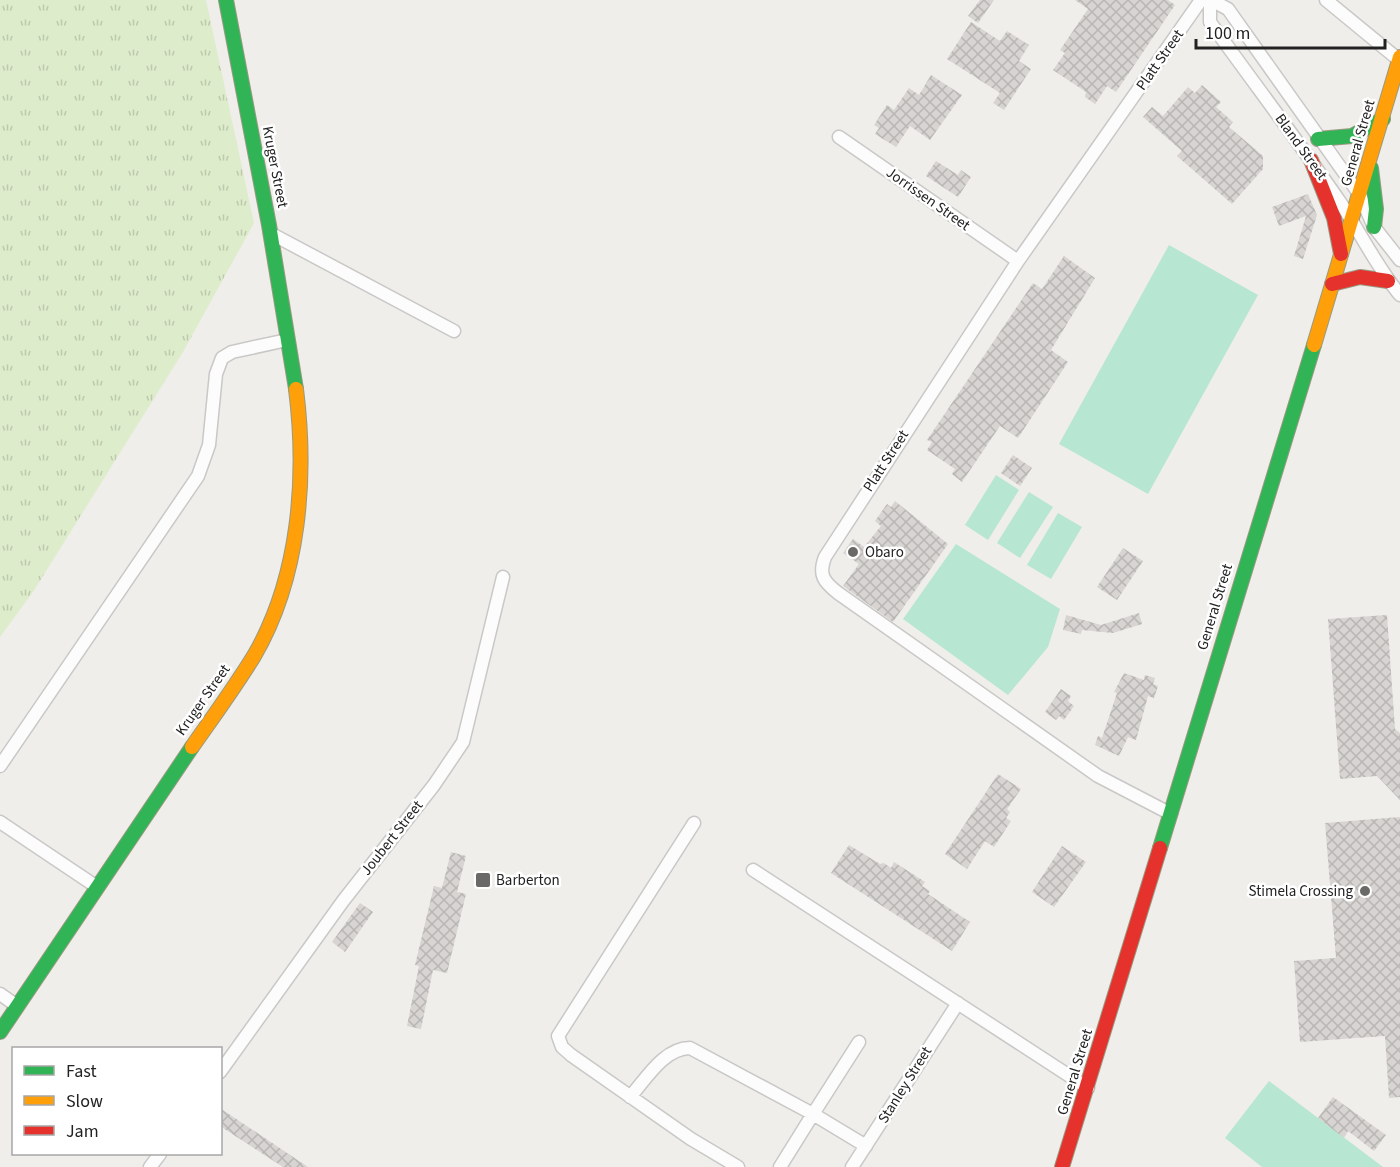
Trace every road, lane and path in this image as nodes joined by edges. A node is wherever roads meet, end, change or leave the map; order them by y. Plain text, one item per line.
1 (226, 0) edge
2 (1201, 0) edge
3 (1210, 0) edge
4 (1326, 0) edge
5 (1400, 59) edge
6 (1383, 119) junction
7 (839, 137) dead end
8 (1318, 139) junction
9 (1311, 160) junction
10 (1370, 161) junction
11 (1360, 195) junction
12 (1353, 222) junction
13 (1374, 227) junction
14 (270, 232) junction
15 (1341, 258) junction
16 (1400, 260) edge
17 (1018, 261) junction
18 (1388, 280) junction
19 (1332, 284) junction
20 (1400, 294) edge
21 (454, 331) dead end
22 (287, 340) junction
23 (503, 577) dead end
24 (0, 766) edge
25 (1172, 814) junction
26 (0, 822) edge
27 (694, 823) dead end
28 (753, 870) dead end
29 (97, 887) junction
30 (0, 994) edge
31 (958, 1003) junction
32 (17, 1006) junction
33 (0, 1032) edge
34 (859, 1042) dead end
35 (222, 1069) edge
36 (1088, 1088) junction
37 (630, 1097) junction
38 (813, 1114) junction
39 (866, 1146) junction
40 (159, 1155) edge
41 (150, 1167) edge
42 (738, 1167) edge
43 (780, 1167) edge
44 (852, 1167) edge
45 (1062, 1167) edge

1 - 14 main road, Kruger Street
2 - 17 street, Platt Street
3 - 8 street, Bland Street
3 - 9 street, Bland Street
4 - 5 street
5 - 6 main road, General Street
6 - 8 main road
6 - 10 main road, General Street
7 - 17 street, Jorrissen Street
8 - 11 street, Bland Street
9 - 12 street, Bland Street
9 - 15 main road
10 - 11 main road, General Street
10 - 13 main road
11 - 12 main road, General Street
11 - 13 street, Bland Street
12 - 15 main road, General Street
12 - 18 street, Bland Street
13 - 16 street, Bland Street
14 - 21 street
14 - 22 main road, Kruger Street
15 - 19 main road, General Street
17 - 25 street, Platt Street
18 - 19 main road
18 - 20 street, Bland Street
19 - 25 main road, General Street
22 - 24 street
22 - 29 main road, Kruger Street
23 - 35 street, Joubert Street
25 - 36 main road, General Street
26 - 29 street
27 - 37 street
28 - 31 street
29 - 32 main road, Kruger Street
30 - 32 street
31 - 36 street
31 - 39 street, Stanley Street
32 - 33 main road, Kruger Street
34 - 38 street
36 - 45 main road, General Street
37 - 38 street
37 - 42 street
38 - 39 street
38 - 43 street
39 - 44 street, Stanley Street
40 - 41 street

